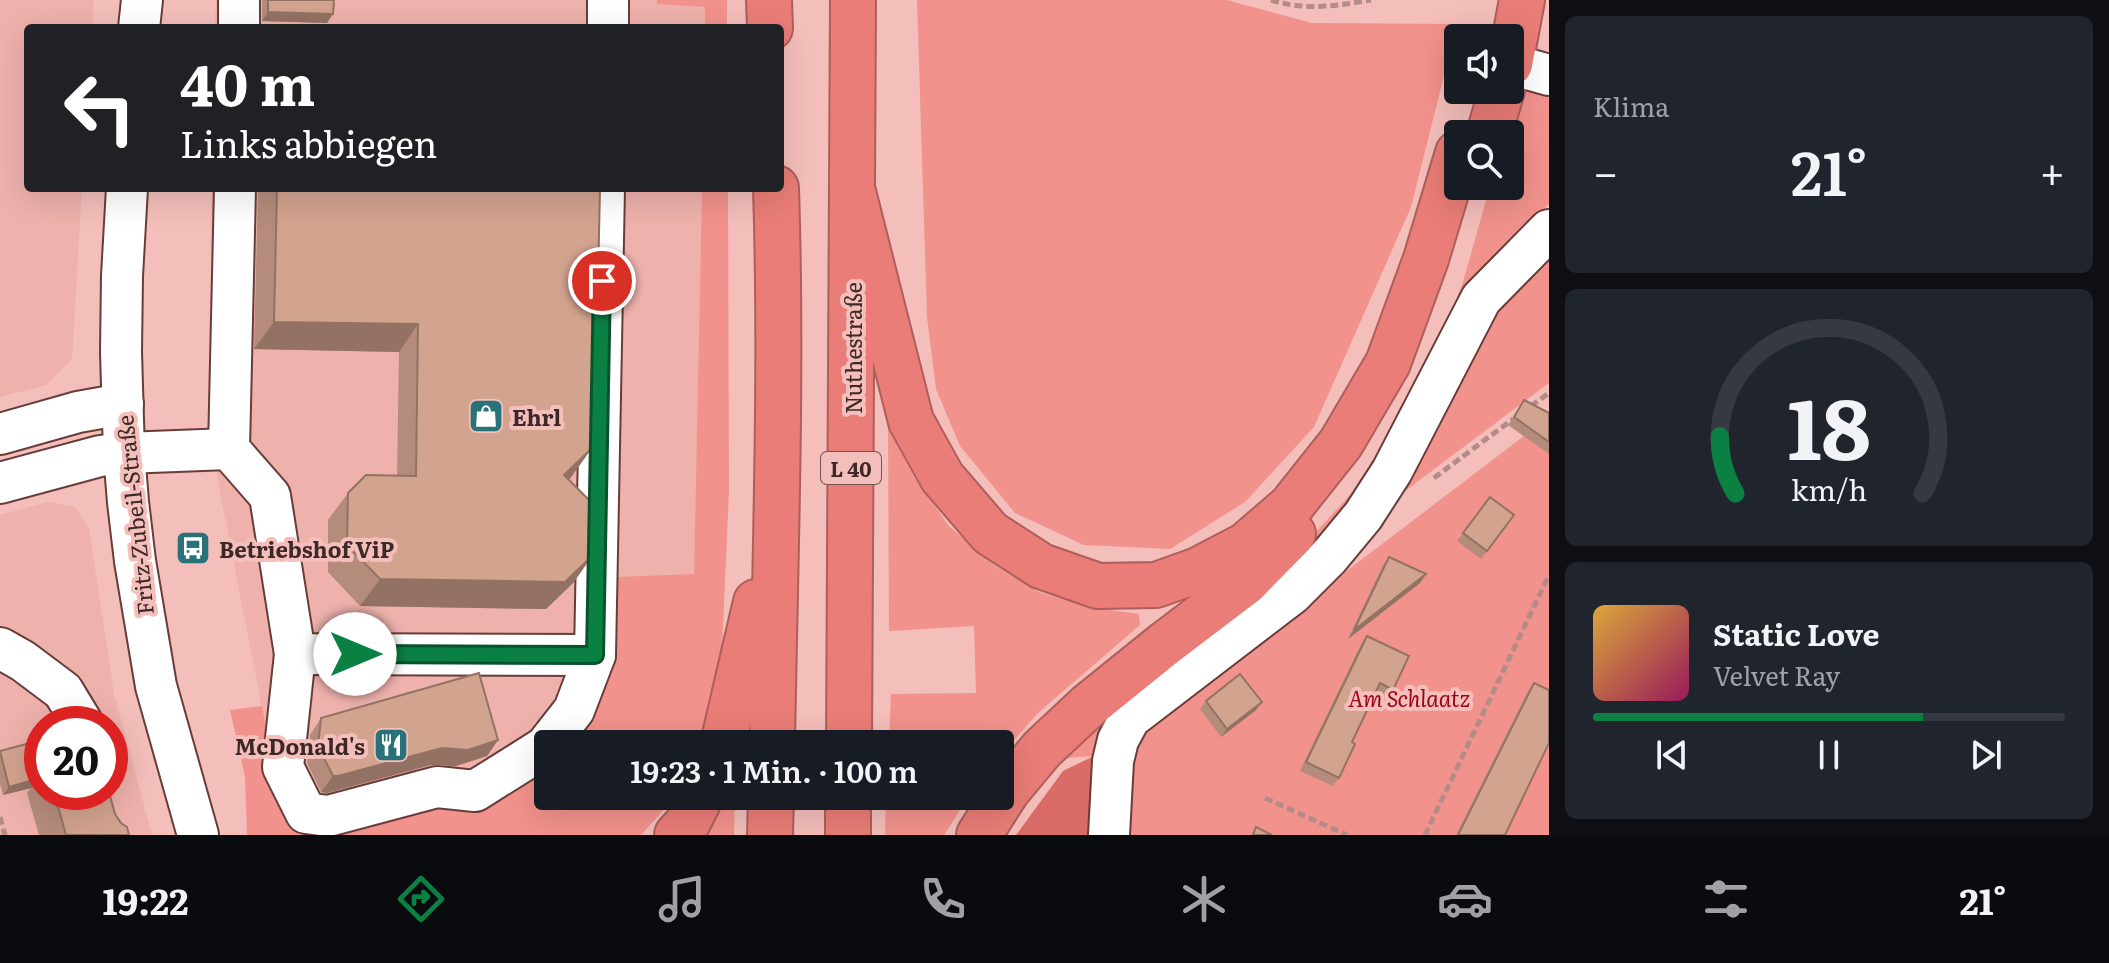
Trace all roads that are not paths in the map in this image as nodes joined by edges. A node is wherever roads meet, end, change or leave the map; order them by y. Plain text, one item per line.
1 (142, 0) edge
2 (239, 0) edge
3 (608, 0) edge
4 (769, 0) edge
5 (853, 0) edge
6 (1491, 0) edge
7 (1522, 0) edge
8 (139, 24) edge
9 (239, 24) edge
10 (608, 24) edge
11 (770, 24) edge
12 (1487, 24) edge
13 (1518, 24) edge
14 (1524, 68) edge
15 (1549, 75) edge
16 (127, 192) edge
17 (235, 192) edge
18 (604, 192) edge
19 (776, 192) edge
20 (853, 192) junction
21 (1444, 199) edge
22 (1470, 200) edge
23 (1549, 230) edge
24 (123, 404) junction
25 (0, 434) edge
26 (229, 449) junction
27 (124, 453) junction
28 (0, 483) edge
29 (776, 513) junction
30 (0, 648) edge
31 (295, 654) junction
32 (595, 655) junction
33 (72, 706) edge
34 (726, 730) edge
35 (772, 730) edge
36 (849, 730) edge
37 (694, 810) edge
38 (771, 810) edge
39 (848, 810) edge
40 (198, 835) edge
41 (677, 835) edge
42 (770, 835) edge
43 (848, 835) edge
44 (979, 835) edge
45 (1109, 835) edge

1 - 8 street
2 - 9 street
3 - 10 street
4 - 11 highway
5 - 20 highway, Nuthestraße / L 40
6 - 12 highway
7 - 13 highway
14 - 15 street
16 - 24 street, Fritz-Zubeil-Straße
17 - 26 street
18 - 32 street
19 - 29 highway
20 - 21 highway
20 - 36 highway, Nuthestraße / L 40
22 - 44 highway
23 - 45 street
24 - 25 street
24 - 27 street, Fritz-Zubeil-Straße
26 - 27 street
26 - 31 street
27 - 28 street
27 - 40 street, Fritz-Zubeil-Straße
29 - 34 highway
29 - 35 highway
30 - 33 street
31 - 32 street
31 - 32 street
37 - 41 highway
38 - 42 highway
39 - 43 highway

